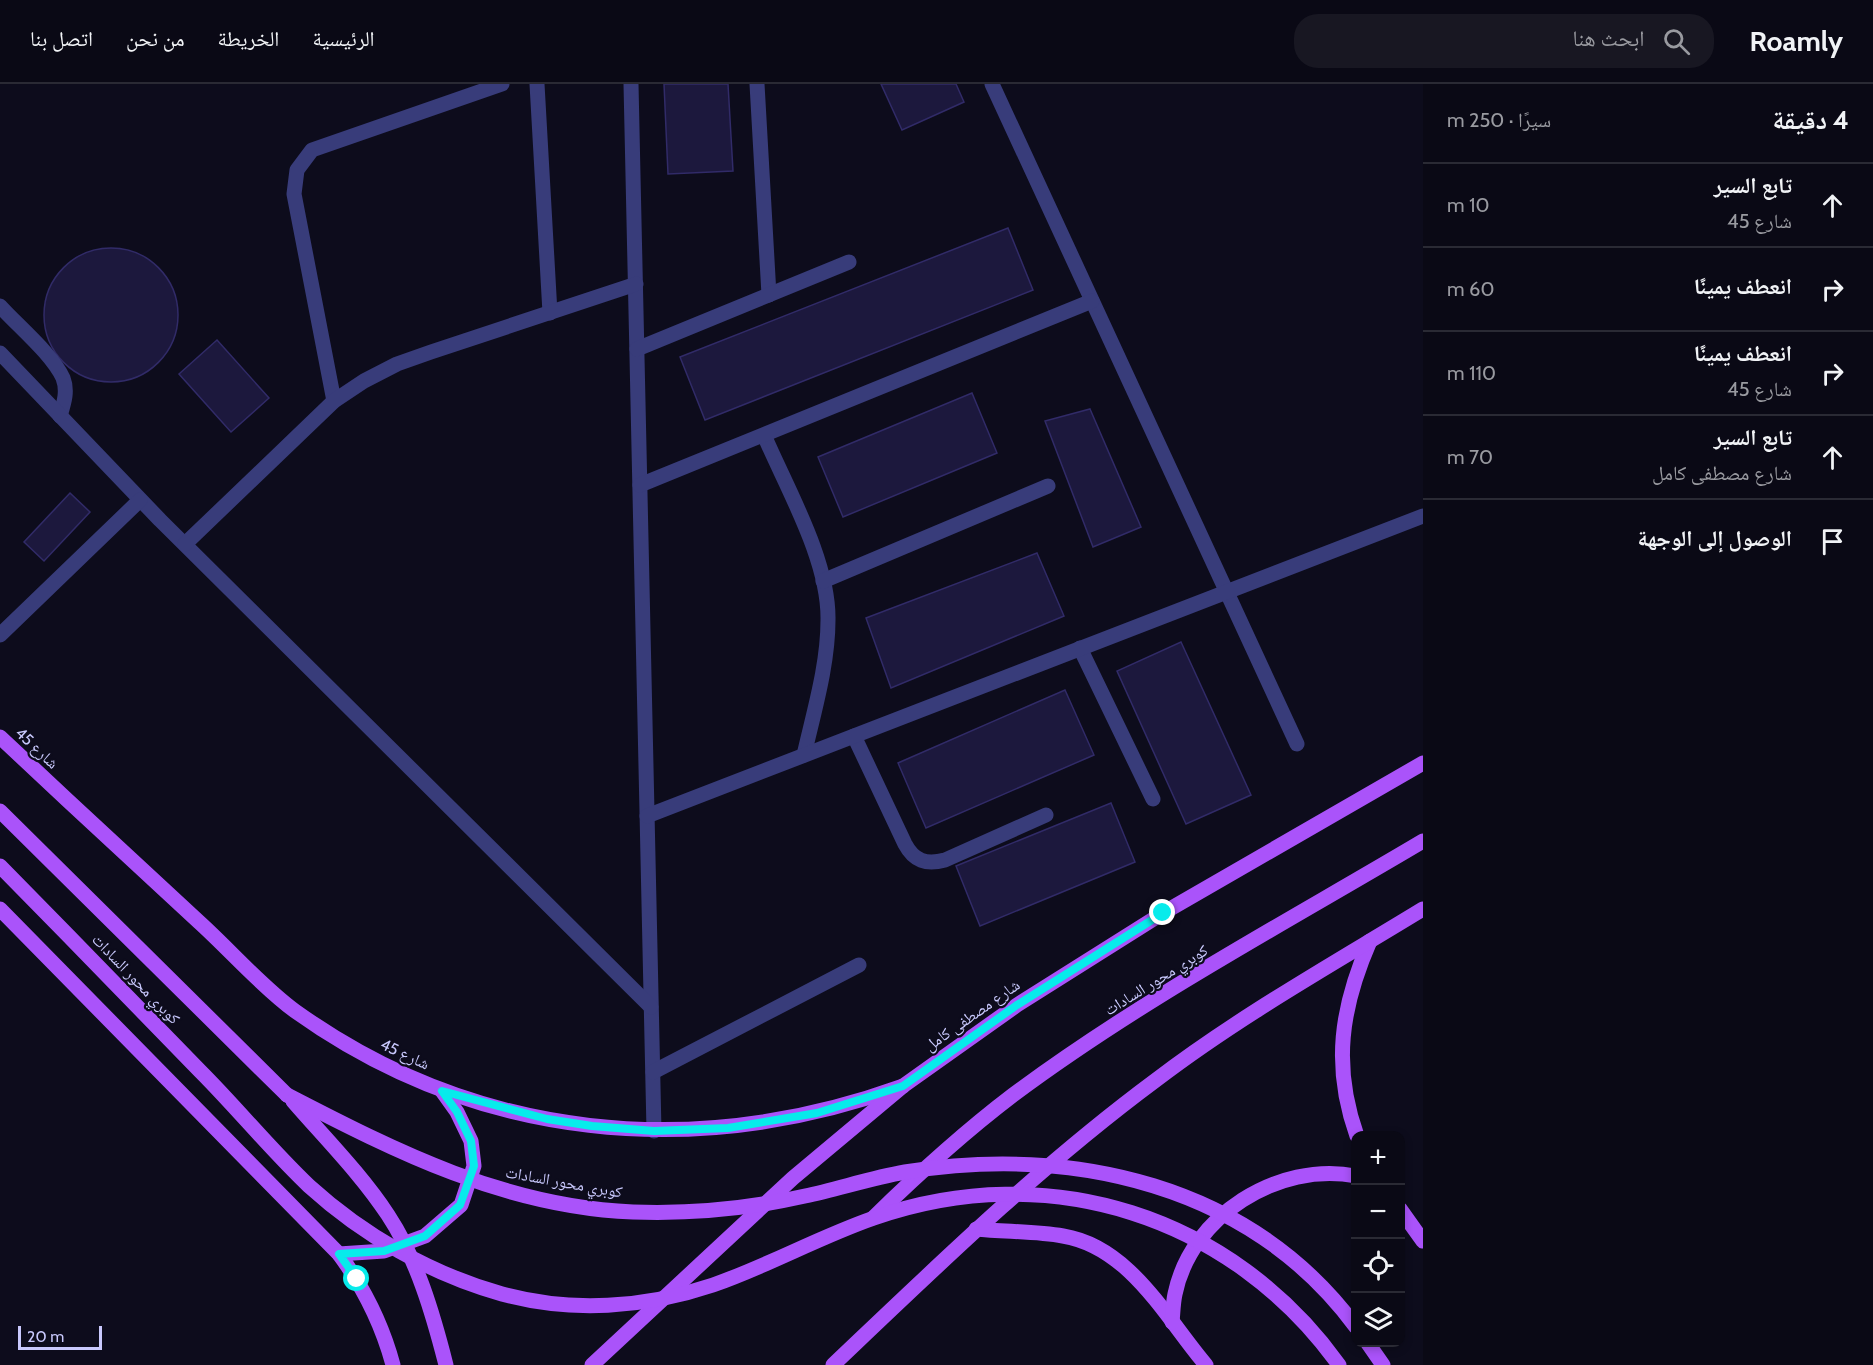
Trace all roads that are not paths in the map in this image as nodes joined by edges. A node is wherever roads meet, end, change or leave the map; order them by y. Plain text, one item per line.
1 (502, 84) edge
2 (537, 84) edge
3 (631, 84) edge
4 (757, 84) edge
5 (992, 84) edge
6 (849, 262) dead end
7 (636, 284) junction
8 (769, 295) junction
9 (1092, 301) junction
10 (0, 306) edge
11 (550, 313) junction
12 (637, 349) junction
13 (0, 353) edge
14 (334, 401) junction
15 (60, 416) junction
16 (764, 435) junction
17 (640, 485) junction
18 (1048, 486) dead end
19 (140, 500) junction
20 (1423, 516) edge
21 (185, 544) junction
22 (823, 581) junction
23 (1227, 592) junction
24 (0, 635) edge
25 (1080, 648) junction
26 (854, 736) junction
27 (0, 737) edge
28 (1297, 744) dead end
29 (804, 755) junction
30 (1423, 763) edge
31 (1154, 799) dead end
32 (0, 811) edge
33 (1046, 815) dead end
34 (647, 816) junction
35 (1423, 841) edge
36 (0, 866) edge
37 (0, 909) edge
38 (1423, 909) edge
39 (1370, 941) junction
40 (859, 965) dead end
41 (651, 1007) junction
42 (653, 1072) junction
43 (903, 1086) junction
44 (442, 1091) junction
45 (287, 1095) junction
46 (654, 1131) junction
47 (1357, 1131) edge
48 (1351, 1175) edge
49 (1405, 1215) edge
50 (873, 1218) junction
51 (976, 1229) junction
52 (1423, 1241) edge
53 (339, 1254) junction
54 (1351, 1321) edge
55 (1172, 1322) junction
56 (1370, 1347) edge
57 (393, 1365) edge
58 (446, 1365) edge
59 (592, 1365) edge
60 (833, 1365) edge
61 (1206, 1365) edge
62 (1339, 1365) edge
63 (1383, 1365) edge

1 - 14 lane
2 - 11 lane
3 - 7 lane
4 - 8 lane
5 - 9 lane
6 - 8 lane
7 - 11 lane
7 - 12 lane
8 - 12 lane
9 - 16 lane
9 - 23 lane
10 - 15 lane
11 - 14 lane
12 - 17 lane
13 - 15 lane
14 - 21 lane
15 - 19 lane
16 - 17 lane
16 - 22 lane
17 - 34 lane
18 - 22 lane
19 - 21 lane
19 - 24 lane
20 - 23 lane
21 - 41 lane
22 - 29 lane
23 - 25 lane
23 - 28 lane
25 - 26 lane
25 - 31 lane
26 - 29 lane
26 - 33 lane
27 - 44 main road, شارع 45
29 - 34 lane
30 - 43 main road, شارع مصطفى كامل
32 - 45 main road, كوبري محور السادات
34 - 41 lane
35 - 50 main road, كوبري محور السادات, bridge
36 - 50 main road, كوبري محور السادات, bridge
37 - 53 main road
38 - 39 main road
39 - 47 main road
39 - 51 main road
40 - 42 lane
41 - 42 lane
42 - 46 lane
43 - 46 main road, شارع 45
43 - 59 main road, شارع مصطفى كامل
44 - 46 main road, شارع 45
44 - 53 main road
45 - 54 main road, كوبري محور السادات, bridge
45 - 58 main road, كوبري محور السادات, bridge
48 - 55 main road
49 - 52 main road
50 - 62 main road, كوبري محور السادات, bridge
51 - 55 main road
51 - 60 main road
53 - 57 main road
55 - 61 main road
56 - 63 main road

